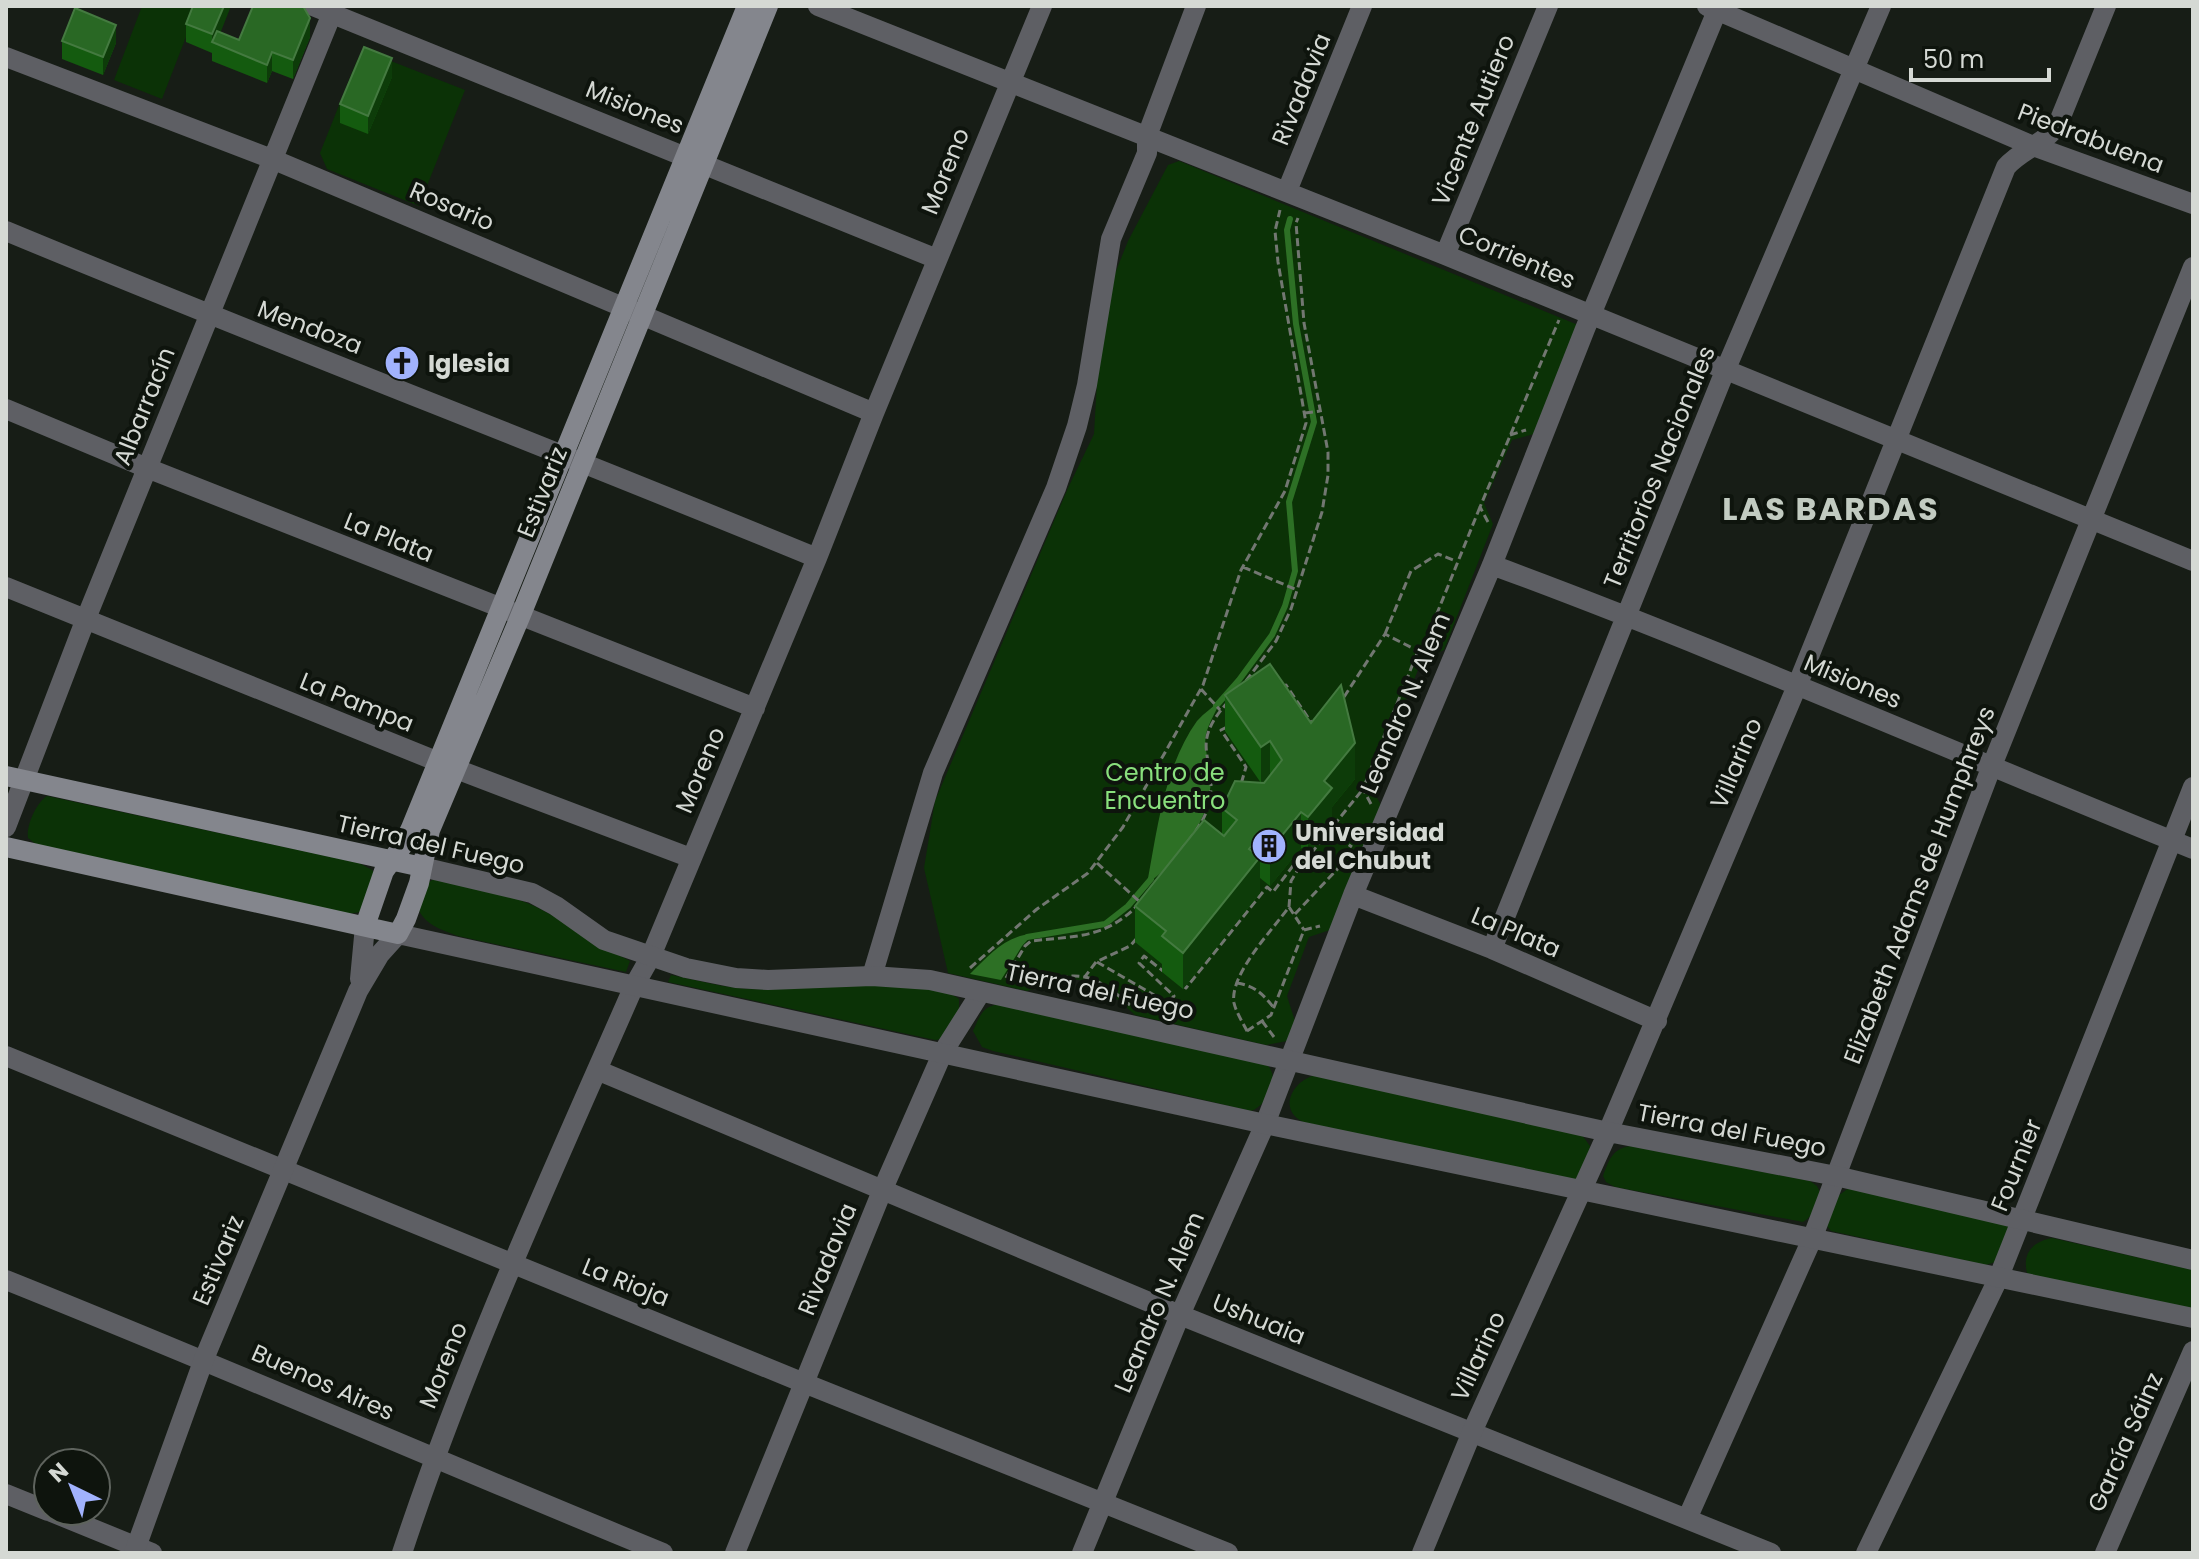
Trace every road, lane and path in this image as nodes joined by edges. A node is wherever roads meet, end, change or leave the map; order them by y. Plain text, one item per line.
1 (747, 6) edge
2 (768, 6) edge
3 (818, 6) edge
4 (1042, 6) edge
5 (1196, 6) edge
6 (1362, 6) edge
7 (1548, 6) edge
8 (1881, 6) edge
9 (2106, 6) edge
10 (1715, 7) edge
11 (327, 9) edge
12 (6, 57) edge
13 (1853, 69) junction
14 (1009, 83) junction
15 (1147, 136) junction
16 (2033, 146) junction
17 (272, 159) junction
18 (695, 159) junction
19 (1296, 195) junction
20 (2193, 204) edge
21 (6, 231) edge
22 (1445, 255) junction
23 (937, 259) junction
24 (2193, 267) edge
25 (1565, 305) junction
26 (634, 311) junction
27 (209, 315) junction
28 (1590, 316) junction
29 (1725, 371) junction
30 (6, 409) edge
31 (1320, 411) junction
32 (874, 413) junction
33 (1305, 413) junction
34 (1894, 440) junction
35 (574, 458) junction
36 (147, 468) junction
37 (1480, 507) junction
38 (2090, 520) junction
39 (1490, 526) dead end
40 (817, 558) junction
41 (1458, 561) junction
42 (2193, 561) edge
43 (1492, 565) junction
44 (1243, 567) junction
45 (6, 587) edge
46 (1296, 590) junction
47 (511, 613) junction
48 (1628, 615) junction
49 (85, 621) junction
50 (1385, 634) junction
51 (1443, 640) dead end
52 (1421, 650) junction
53 (1241, 686) edge
54 (1797, 686) junction
55 (1201, 689) junction
56 (1273, 694) edge
57 (1233, 696) edge
58 (1344, 697) edge
59 (755, 708) junction
60 (1219, 710) junction
61 (1234, 721) edge
62 (1319, 734) edge
63 (447, 766) junction
64 (1991, 768) junction
65 (16, 778) edge
66 (2193, 787) edge
67 (1363, 789) junction
68 (1237, 795) edge
69 (1373, 807) dead end
70 (6, 827) edge
71 (1329, 831) junction
72 (2172, 840) junction
73 (6, 847) edge
74 (2193, 849) edge
75 (1181, 850) edge
76 (1356, 850) dead end
77 (691, 858) junction
78 (1307, 858) junction
79 (391, 861) junction
80 (1345, 861) dead end
81 (1097, 863) junction
82 (422, 867) junction
83 (1148, 892) edge
84 (1353, 895) junction
85 (1140, 902) junction
86 (1289, 907) junction
87 (1294, 915) junction
88 (1326, 924) dead end
89 (365, 926) junction
90 (1304, 930) junction
91 (398, 934) junction
92 (1140, 934) edge
93 (1492, 949) junction
94 (651, 956) junction
95 (1096, 962) junction
96 (1165, 972) dead end
97 (872, 976) junction
98 (1084, 978) junction
99 (1176, 980) dead end
100 (1017, 982) dead end
101 (1237, 983) junction
102 (954, 985) junction
103 (1028, 985) dead end
104 (634, 986) junction
105 (994, 988) junction
106 (358, 991) junction
107 (1274, 1008) junction
108 (1137, 1011) dead end
109 (1657, 1021) junction
110 (1247, 1031) junction
111 (1243, 1035) dead end
112 (943, 1052) junction
113 (6, 1056) edge
114 (1291, 1060) junction
115 (597, 1070) junction
116 (1265, 1124) junction
117 (1608, 1132) junction
118 (285, 1171) junction
119 (1836, 1176) junction
120 (882, 1191) junction
121 (1583, 1191) junction
122 (2023, 1219) junction
123 (1812, 1239) junction
124 (2193, 1260) edge
125 (513, 1263) junction
126 (1998, 1279) junction
127 (6, 1280) edge
128 (1180, 1315) junction
129 (2193, 1318) edge
130 (2193, 1351) edge
131 (204, 1359) junction
132 (804, 1383) junction
133 (1472, 1432) junction
134 (433, 1459) junction
135 (6, 1494) edge
136 (1103, 1503) junction
137 (32, 1504) edge
138 (1687, 1519) junction
139 (86, 1527) edge
140 (141, 1551) edge
141 (402, 1553) edge
142 (663, 1553) edge
143 (735, 1553) edge
144 (1082, 1553) edge
145 (1228, 1553) edge
146 (1422, 1553) edge
147 (1771, 1553) edge
148 (1866, 1553) edge
149 (2105, 1553) edge

1 - 18 main road, Estivariz
2 - 18 main road, Estivariz
3 - 14 street, Corrientes
4 - 14 street, Moreno
5 - 15 street
6 - 19 street, Rivadavia
7 - 22 street, Vicente Autiero
8 - 13 street, Territorios Nacionales
9 - 16 street, Villarino
10 - 13 street, Piedrabuena
10 - 28 street, Leandro N. Alem
11 - 17 street, Albarracín
11 - 18 street, Misiones
12 - 17 street, Rosario
13 - 16 street, Piedrabuena
13 - 29 street, Territorios Nacionales
14 - 15 street, Corrientes
14 - 23 street, Moreno
15 - 19 street, Corrientes
15 - 97 street
16 - 20 street, Piedrabuena
16 - 34 street, Villarino
17 - 26 street, Rosario
17 - 27 street, Albarracín
18 - 23 street, Misiones
18 - 26 main road, Estivariz
19 - 22 street, Corrientes
19 - 31 path
19 - 33 path
21 - 27 street, Mendoza
22 - 25 street, Corrientes
23 - 32 street, Moreno
24 - 38 street, Elizabeth Adams de Humphreys
25 - 28 street, Corrientes
25 - 37 path
26 - 32 street, Rosario
26 - 35 main road, Estivariz
27 - 35 street, Mendoza
27 - 36 street, Albarracín
28 - 29 street, Corrientes
28 - 43 street, Leandro N. Alem
29 - 34 street, Corrientes
29 - 48 street, Territorios Nacionales
30 - 36 street, La Plata
31 - 33 path
31 - 46 path
32 - 40 street, Moreno
33 - 44 path
34 - 38 street, Corrientes
34 - 54 street, Villarino
35 - 40 street, Mendoza
35 - 47 main road, Estivariz
36 - 47 street, La Plata
36 - 49 street, Albarracín
37 - 39 path
37 - 41 path
38 - 42 street, Corrientes
38 - 64 street, Elizabeth Adams de Humphreys
40 - 59 street, Moreno
41 - 50 path
41 - 52 path
43 - 48 street, Misiones
43 - 84 street, Leandro N. Alem
44 - 46 path
44 - 55 path
45 - 49 street, La Pampa
46 - 53 path
47 - 59 street, La Plata
47 - 63 main road, Estivariz
48 - 54 street, Misiones
48 - 93 street, Territorios Nacionales
49 - 63 street, La Pampa
49 - 65 street, Albarracín
50 - 52 path
50 - 58 path
51 - 52 path
52 - 67 path
54 - 64 street, Misiones
54 - 109 street, Villarino
55 - 60 path
55 - 81 path
56 - 62 path
57 - 60 path
59 - 77 street, Moreno
60 - 75 path
61 - 68 path
63 - 77 street, La Pampa
63 - 79 main road, Estivariz
63 - 82 main road, Estivariz
64 - 72 street, Misiones
64 - 119 street, Elizabeth Adams de Humphreys
65 - 70 street, Albarracín
65 - 79 main road, Tierra del Fuego
66 - 72 street, Fournier
67 - 69 path
67 - 71 path
71 - 76 path
71 - 78 path
72 - 74 street, Misiones
72 - 122 street, Fournier
73 - 89 main road
77 - 94 street, Moreno
78 - 86 path
78 - 99 path
79 - 82 main road, Tierra del Fuego
79 - 89 main road, Estivariz
80 - 87 path
81 - 85 path
81 - 102 path
82 - 91 main road, Estivariz
82 - 94 street, Tierra del Fuego
83 - 85 path
84 - 93 street, La Plata
84 - 114 street, Leandro N. Alem
85 - 105 path
86 - 87 path
86 - 101 path
87 - 90 path
88 - 90 path
89 - 91 main road
89 - 106 street, Estivariz
90 - 107 path
91 - 104 street
91 - 106 street, Estivariz
92 - 95 path
93 - 109 street, La Plata
94 - 97 street, Tierra del Fuego
94 - 104 street, Moreno
95 - 96 path
95 - 98 path
97 - 102 street, Tierra del Fuego
98 - 103 path
98 - 108 path
100 - 105 path
101 - 107 path
101 - 110 path
102 - 105 street, Tierra del Fuego
104 - 112 street
104 - 115 street, Moreno
105 - 112 street, Rivadavia
105 - 114 street, Tierra del Fuego
106 - 118 street, Estivariz
107 - 110 path
109 - 117 street, Villarino
110 - 111 path
112 - 116 street
112 - 120 street, Rivadavia
113 - 118 street, La Rioja
114 - 116 street, Leandro N. Alem
114 - 117 street, Tierra del Fuego
115 - 120 street, Ushuaia
115 - 125 street, Moreno
116 - 121 street
116 - 128 street, Leandro N. Alem
117 - 119 street, Tierra del Fuego
117 - 121 street, Villarino
118 - 125 street, La Rioja
118 - 131 street, Estivariz
119 - 122 street, Tierra del Fuego
119 - 123 street, Elizabeth Adams de Humphreys
120 - 128 street, Ushuaia
120 - 132 street, Rivadavia
121 - 123 street
121 - 133 street, Villarino
122 - 124 street, Tierra del Fuego
122 - 126 street, Fournier
123 - 126 street
123 - 138 street, Elizabeth Adams de Humphreys
125 - 132 street, La Rioja
125 - 134 street, Moreno
126 - 129 street
126 - 148 street, Fournier
127 - 131 street, Buenos Aires
128 - 133 street, Ushuaia
128 - 136 street, Leandro N. Alem
130 - 149 street, García Sáinz
131 - 134 street, Buenos Aires
131 - 140 street, Estivariz
132 - 136 street, La Rioja
132 - 143 street, Rivadavia
133 - 138 street, Ushuaia
133 - 146 street, Villarino
134 - 141 street, Moreno
134 - 142 street, Buenos Aires
135 - 137 street
136 - 144 street, Leandro N. Alem
136 - 145 street, La Rioja
138 - 147 street, Ushuaia
139 - 140 street

